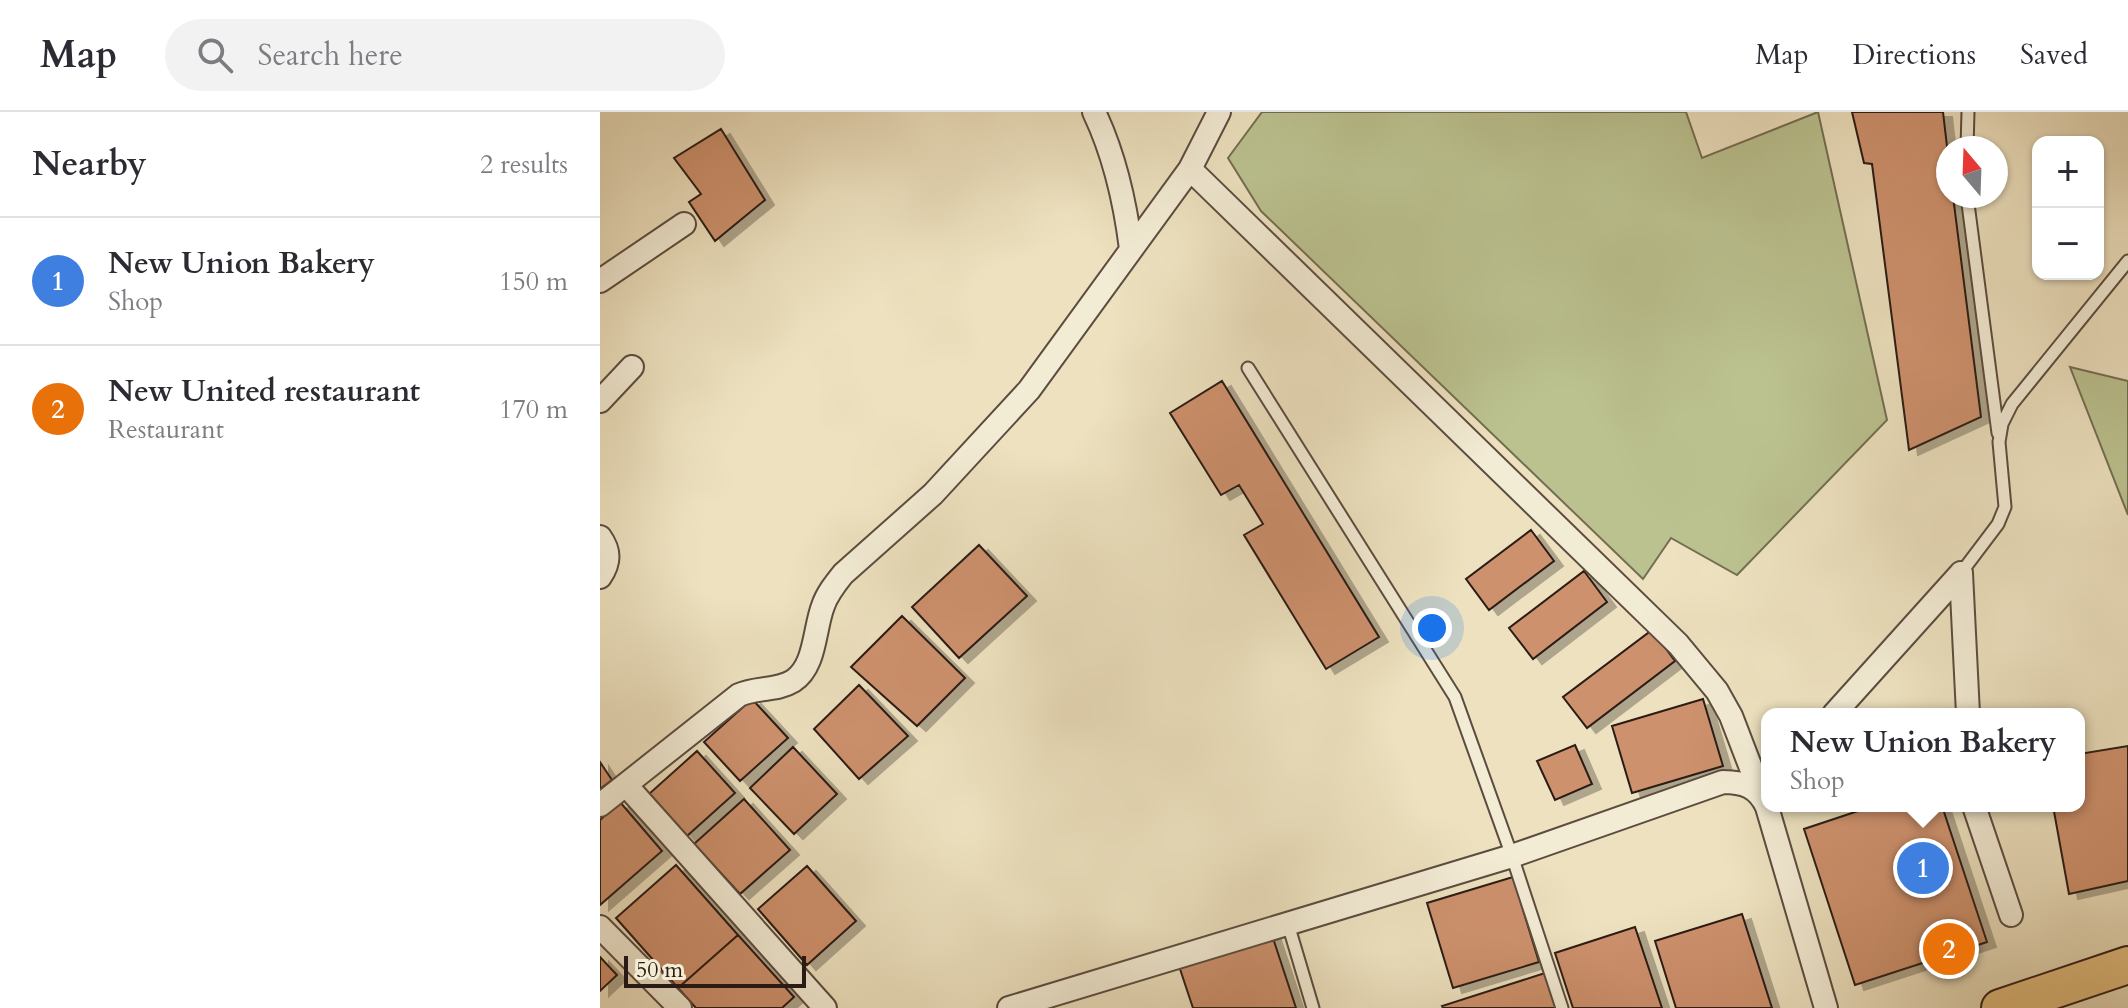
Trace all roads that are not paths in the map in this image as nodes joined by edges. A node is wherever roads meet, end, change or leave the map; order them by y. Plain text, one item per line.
1 (1094, 112) edge
2 (1219, 112) edge
3 (1968, 112) edge
4 (1967, 136) edge
5 (1190, 169) junction
6 (1969, 208) edge
7 (684, 224) dead end
8 (1131, 249) junction
9 (2128, 261) edge
10 (600, 281) edge
11 (632, 367) dead end
12 (1248, 368) dead end
13 (600, 401) edge
14 (1999, 442) junction
15 (600, 537) edge
16 (1961, 573) junction
17 (600, 577) edge
18 (1839, 708) edge
19 (1968, 708) edge
20 (1761, 783) edge
21 (626, 785) junction
22 (1761, 791) edge
23 (600, 805) edge
24 (1771, 812) edge
25 (1976, 812) edge
26 (1512, 856) junction
27 (2011, 915) dead end
28 (1288, 924) junction
29 (600, 927) edge
30 (2128, 965) edge
31 (1046, 1003) edge
32 (680, 1008) edge
33 (825, 1008) edge
34 (1009, 1008) edge
35 (1313, 1008) edge
36 (1562, 1008) edge
37 (1826, 1008) edge
38 (2000, 1008) edge

1 - 8 street
2 - 5 street
3 - 4 lane
5 - 8 street
5 - 20 street
6 - 14 lane
7 - 10 street
8 - 21 street
9 - 14 lane
11 - 13 street
12 - 26 lane
14 - 16 lane
15 - 17 street
16 - 18 street
16 - 19 street
21 - 23 street
21 - 33 street
22 - 26 street
24 - 37 street
25 - 27 street
26 - 28 street
26 - 36 lane
28 - 31 street
28 - 35 lane
29 - 32 street
30 - 38 highway
31 - 34 street

